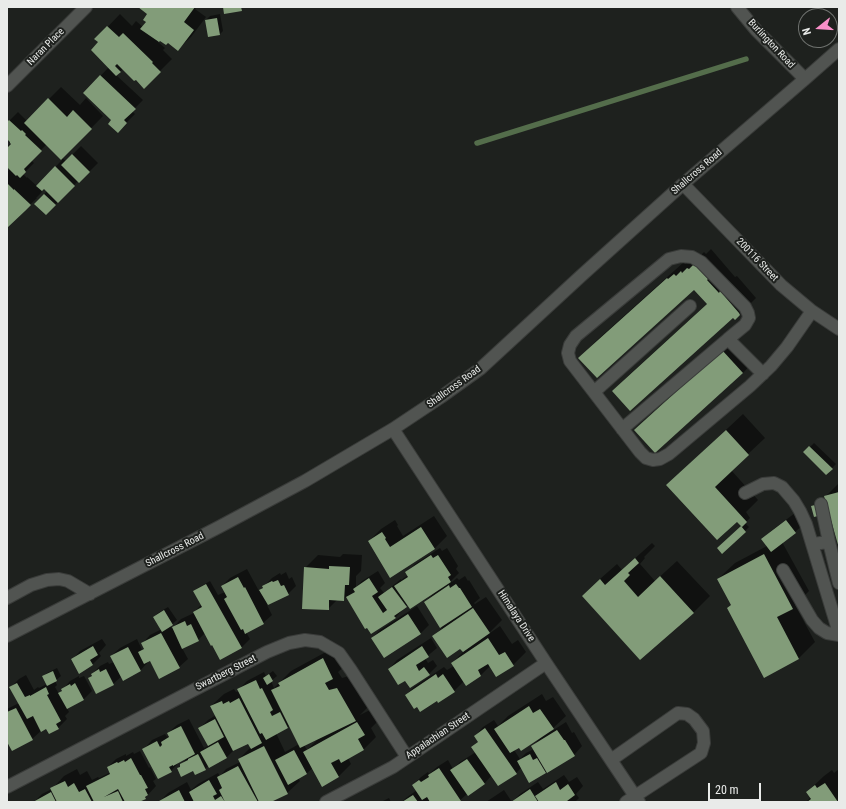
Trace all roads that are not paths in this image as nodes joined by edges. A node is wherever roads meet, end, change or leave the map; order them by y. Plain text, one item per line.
1 (86, 7) edge
2 (737, 7) edge
3 (839, 49) edge
4 (804, 79) junction
5 (7, 86) edge
6 (683, 184) junction
7 (690, 306) dead end
8 (812, 311) junction
9 (839, 329) edge
10 (728, 339) junction
11 (763, 374) junction
12 (594, 392) junction
13 (393, 429) junction
14 (622, 429) junction
15 (745, 493) dead end
16 (821, 504) dead end
17 (829, 542) junction
18 (812, 544) junction
19 (783, 570) dead end
20 (839, 583) edge
21 (90, 594) junction
22 (7, 598) edge
23 (839, 634) edge
24 (7, 636) edge
25 (546, 663) junction
26 (407, 757) junction
27 (611, 760) junction
28 (7, 787) edge
29 (633, 800) edge
30 (326, 802) edge

1 - 5 street, Naran Place
2 - 4 street, Burlington Road
3 - 4 street, Shallcross Road
4 - 6 street, Shallcross Road
6 - 8 street, 200116 Street
6 - 13 street, Shallcross Road
7 - 12 street
8 - 9 street, 200116 Street
8 - 11 street
10 - 11 street
10 - 12 street
10 - 14 street
11 - 14 street
12 - 14 street
13 - 21 street, Shallcross Road
13 - 25 street, Himalaya Drive
15 - 18 street
16 - 17 street
17 - 18 street
17 - 20 street
18 - 23 street
19 - 23 street
21 - 22 street
21 - 24 street, Shallcross Road
25 - 26 street, Appalachian Street
25 - 27 street, Himalaya Drive
26 - 28 street, Swartberg Street
26 - 30 street, Appalachian Street
27 - 29 street, Himalaya Drive
27 - 29 street

